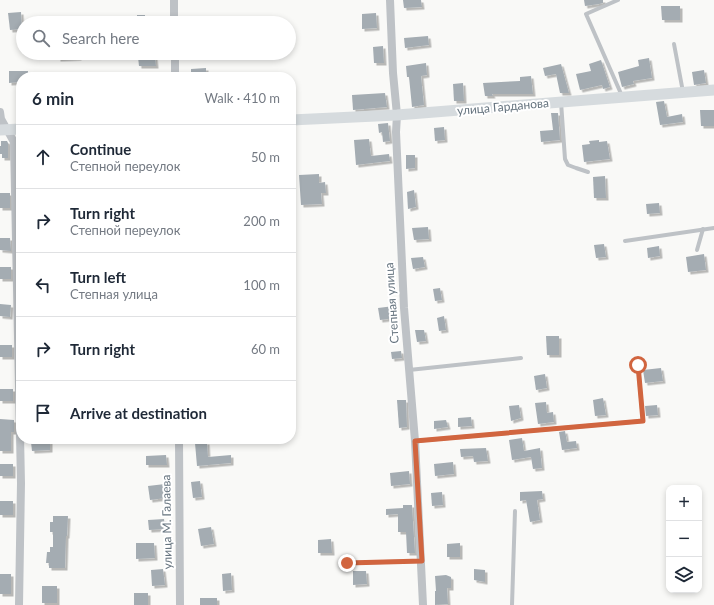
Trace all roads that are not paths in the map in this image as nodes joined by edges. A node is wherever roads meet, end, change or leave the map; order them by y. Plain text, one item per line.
1 (174, 0) edge
2 (390, 0) edge
3 (618, 0) edge
4 (174, 16) edge
5 (674, 44) dead end
6 (175, 60) edge
7 (175, 72) edge
8 (714, 90) edge
9 (683, 92) junction
10 (622, 97) junction
11 (561, 102) junction
12 (0, 112) edge
13 (397, 115) junction
14 (296, 120) edge
15 (16, 129) edge
16 (4, 130) edge
17 (588, 172) dead end
18 (714, 228) edge
19 (703, 230) junction
20 (625, 241) dead end
21 (16, 245) edge
22 (697, 250) dead end
23 (521, 358) dead end
24 (638, 365) dead end
25 (409, 370) junction
26 (415, 441) junction
27 (20, 444) edge
28 (179, 444) edge
29 (515, 510) dead end
30 (422, 561) junction
31 (347, 563) dead end
32 (19, 605) edge
33 (180, 605) edge
34 (423, 605) edge
35 (512, 605) edge

1 - 4 street
2 - 13 street, Степная улица
3 - 10 lane
5 - 9 lane
6 - 7 street
8 - 9 street, улица Гарданова
9 - 10 street, улица Гарданова
10 - 11 street, улица Гарданова
11 - 13 street, улица Гарданова
11 - 17 lane
12 - 16 street
13 - 14 street, улица Гарданова
13 - 25 street, Степная улица
15 - 16 street
16 - 21 street
18 - 19 lane
19 - 20 lane
19 - 22 lane
23 - 25 lane
24 - 26 lane
25 - 26 street, Степная улица
26 - 30 street, Степная улица
27 - 32 street
28 - 33 street, улица М. Галаева
29 - 35 lane
30 - 31 lane
30 - 34 street, Степная улица

